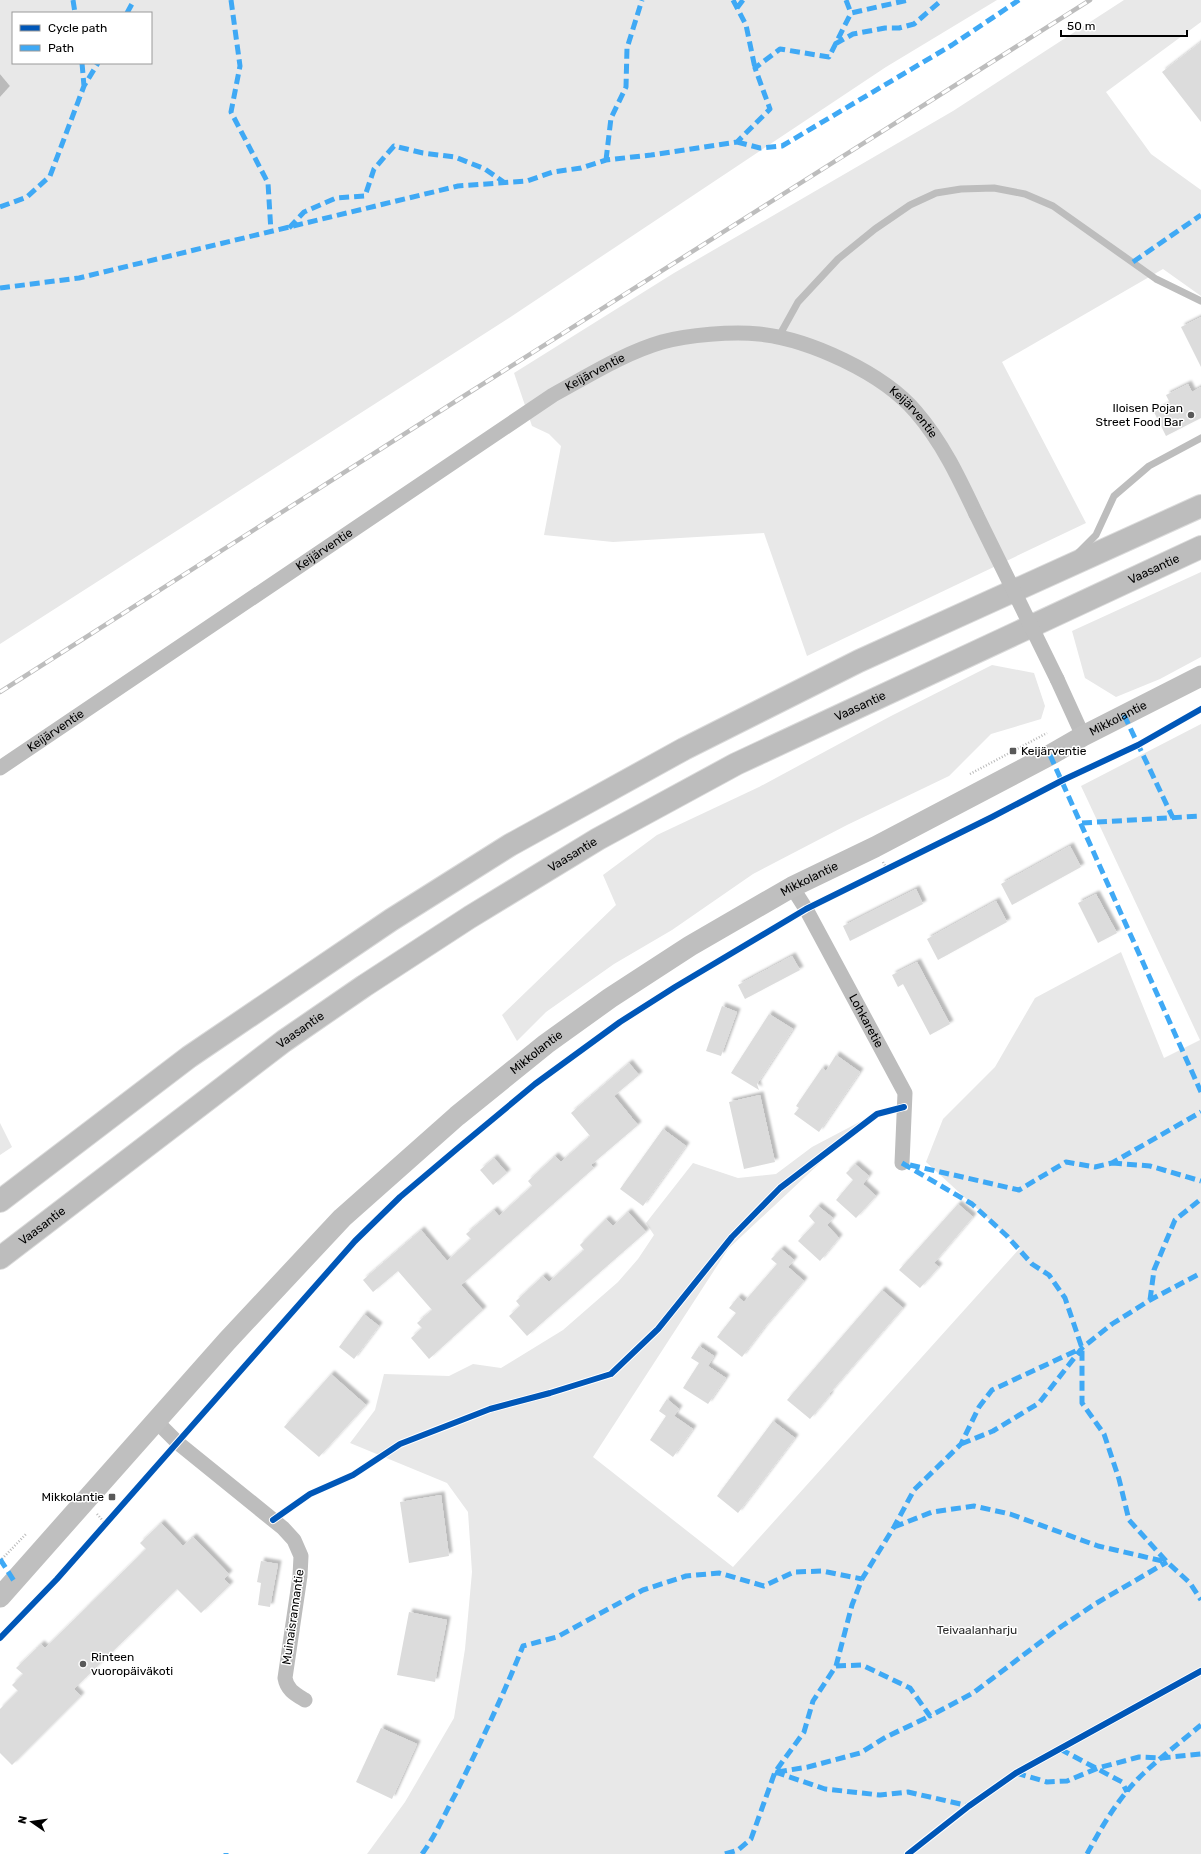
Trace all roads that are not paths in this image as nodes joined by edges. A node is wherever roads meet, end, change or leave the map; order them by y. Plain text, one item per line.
1 (1201, 301) edge
2 (778, 338) junction
3 (1201, 438) edge
4 (1201, 506) edge
5 (1201, 547) edge
6 (1053, 574) junction
7 (1201, 676) edge
8 (1083, 736) junction
9 (0, 768) edge
10 (792, 887) junction
11 (902, 1163) dead end
12 (0, 1201) edge
13 (0, 1258) edge
14 (156, 1422) junction
15 (0, 1596) edge
16 (305, 1700) dead end

1 - 2 lane
2 - 8 street, Keijärventie, bridge
2 - 9 street, Keijärventie
3 - 6 lane
4 - 6 highway
5 - 13 highway, Vaasantie
6 - 12 highway
7 - 8 main road, Mikkolantie
8 - 10 main road, Mikkolantie
10 - 11 street, Lohkaretie
10 - 14 main road, Mikkolantie
14 - 15 main road, Mikkolantie
14 - 16 street, Muinaisrannantie

